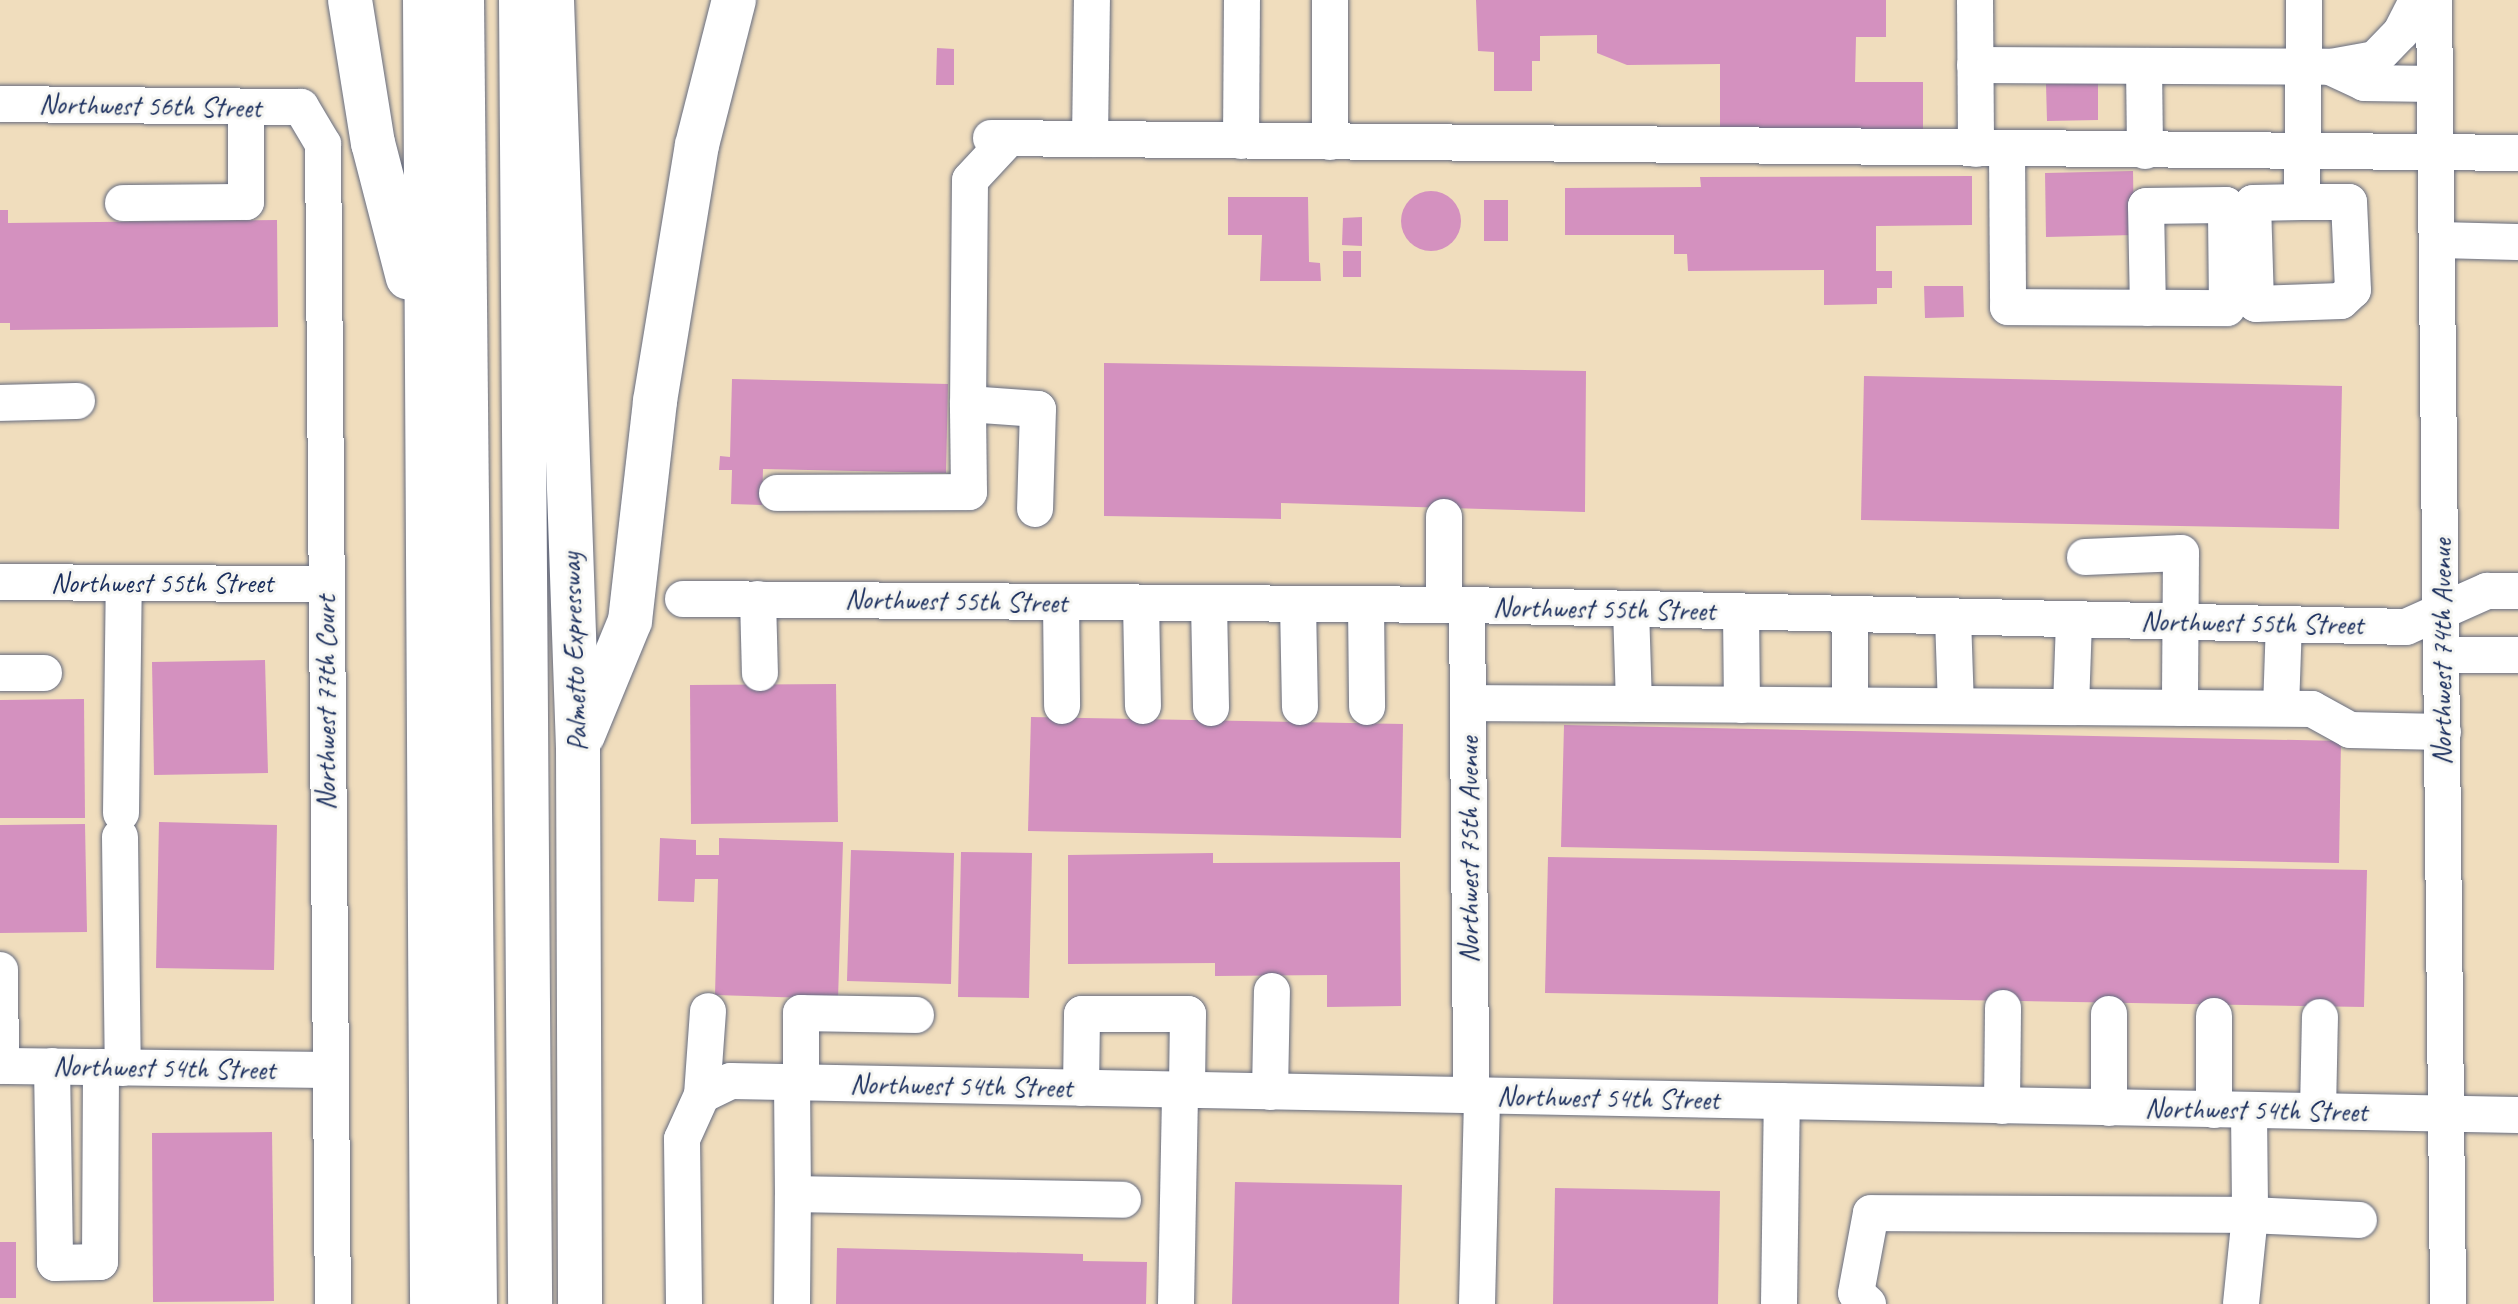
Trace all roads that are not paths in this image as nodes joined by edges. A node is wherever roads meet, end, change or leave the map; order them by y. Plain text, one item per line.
1 (350, 0) edge
2 (425, 0) edge
3 (462, 0) edge
4 (521, 0) edge
5 (552, 0) edge
6 (734, 0) edge
7 (1092, 0) edge
8 (1242, 0) edge
9 (1330, 0) edge
10 (1975, 0) edge
11 (2304, 0) edge
12 (2417, 0) edge
13 (2434, 0) edge
14 (1975, 65) junction
15 (2144, 66) junction
16 (2317, 67) junction
17 (2435, 84) junction
18 (0, 104) edge
19 (246, 107) junction
20 (301, 107) joint
21 (1090, 139) junction
22 (1241, 141) junction
23 (1330, 142) junction
24 (1992, 149) junction
25 (2145, 151) junction
26 (2304, 153) junction
27 (2518, 153) edge
28 (2437, 154) junction
29 (2302, 202) dead end
30 (123, 203) dead end
31 (2438, 240) junction
32 (2518, 242) edge
33 (2148, 308) dead end
34 (423, 335) junction
35 (77, 401) dead end
36 (0, 403) edge
37 (968, 404) junction
38 (777, 493) dead end
39 (1035, 509) dead end
40 (1444, 517) dead end
41 (2085, 557) dead end
42 (0, 582) edge
43 (124, 583) junction
44 (325, 584) junction
45 (2518, 591) edge
46 (683, 599) dead end
47 (758, 599) junction
48 (1061, 602) junction
49 (1141, 603) junction
50 (1209, 603) junction
51 (1298, 604) junction
52 (1366, 605) junction
53 (1456, 605) junction
54 (2442, 607) junction
55 (1631, 609) junction
56 (1741, 612) junction
57 (1850, 614) junction
58 (1953, 617) junction
59 (2074, 619) junction
60 (2181, 622) junction
61 (2284, 624) junction
62 (2442, 655) junction
63 (2518, 655) edge
64 (0, 673) edge
65 (44, 673) dead end
66 (760, 673) dead end
67 (1468, 703) junction
68 (1634, 704) junction
69 (1742, 705) junction
70 (1850, 705) junction
71 (1062, 706) dead end
72 (1143, 706) dead end
73 (1956, 706) junction
74 (1300, 707) dead end
75 (1367, 707) dead end
76 (2071, 707) junction
77 (1211, 708) dead end
78 (2180, 708) junction
79 (2281, 708) junction
80 (2443, 732) junction
81 (578, 749) junction
82 (0, 970) edge
83 (1272, 991) dead end
84 (2003, 1008) dead end
85 (708, 1011) dead end
86 (2109, 1014) dead end
87 (916, 1015) dead end
88 (2214, 1016) dead end
89 (2320, 1017) dead end
90 (0, 1066) edge
91 (52, 1066) junction
92 (112, 1067) junction
93 (329, 1070) junction
94 (796, 1082) junction
95 (1081, 1088) junction
96 (1184, 1090) junction
97 (1270, 1092) junction
98 (702, 1095) junction
99 (1476, 1096) junction
100 (1782, 1101) junction
101 (2002, 1106) junction
102 (2109, 1108) junction
103 (2231, 1110) junction
104 (2318, 1111) junction
105 (2447, 1113) junction
106 (2518, 1115) edge
107 (793, 1194) junction
108 (1123, 1200) dead end
109 (2250, 1215) junction
110 (2359, 1220) dead end
111 (333, 1304) edge
112 (432, 1304) edge
113 (475, 1304) edge
114 (530, 1304) edge
115 (580, 1304) edge
116 (684, 1304) edge
117 (792, 1304) edge
118 (1176, 1304) edge
119 (1477, 1304) edge
120 (1779, 1304) edge
121 (1868, 1304) edge
122 (2241, 1304) edge
123 (2448, 1304) edge

1 - 34 highway
2 - 34 highway
3 - 113 highway
4 - 114 highway
5 - 81 highway, Palmetto Expressway
6 - 81 highway
7 - 21 street
8 - 22 street
9 - 23 street
10 - 14 street
11 - 16 street
12 - 16 street
13 - 17 street, Northwest 74th Avenue
14 - 15 street
14 - 24 street
15 - 16 street
15 - 25 street
16 - 17 street
16 - 26 street
17 - 28 street, Northwest 74th Avenue
18 - 19 street, Northwest 56th Street
19 - 20 street, Northwest 56th Street
19 - 30 street
20 - 44 street, Northwest 77th Court
21 - 22 street
21 - 37 street
22 - 23 street
23 - 24 street
24 - 25 street
24 - 33 street
25 - 26 street
26 - 28 street
26 - 29 street
27 - 28 street
28 - 31 street, Northwest 74th Avenue
31 - 32 street
31 - 54 street, Northwest 74th Avenue
34 - 112 highway
35 - 36 street
37 - 38 street
37 - 39 street
40 - 53 street, Northwest 75th Avenue
41 - 60 street
42 - 43 street, Northwest 55th Street
43 - 44 street, Northwest 55th Street
43 - 92 street
44 - 93 street, Northwest 77th Court
45 - 54 street, Northwest 55th Street
46 - 47 street, Northwest 55th Street
47 - 48 street, Northwest 55th Street
47 - 66 street
48 - 49 street, Northwest 55th Street
48 - 71 street
49 - 50 street, Northwest 55th Street
49 - 72 street
50 - 51 street, Northwest 55th Street
50 - 77 street
51 - 52 street, Northwest 55th Street
51 - 74 street
52 - 53 street, Northwest 55th Street
52 - 75 street
53 - 55 street, Northwest 55th Street
53 - 67 street, Northwest 75th Avenue
54 - 61 street, Northwest 55th Street
54 - 62 street, Northwest 74th Avenue
55 - 56 street, Northwest 55th Street
55 - 68 street
56 - 57 street, Northwest 55th Street
56 - 69 street
57 - 58 street, Northwest 55th Street
57 - 70 street
58 - 59 street, Northwest 55th Street
58 - 73 street
59 - 60 street, Northwest 55th Street
59 - 76 street
60 - 61 street, Northwest 55th Street
60 - 78 street
61 - 79 street
62 - 63 street
62 - 80 street, Northwest 74th Avenue
64 - 65 street
67 - 68 street
67 - 99 street, Northwest 75th Avenue
68 - 69 street
69 - 70 street
70 - 73 street
73 - 76 street
76 - 78 street
78 - 79 street
79 - 80 street
80 - 105 street, Northwest 74th Avenue
81 - 115 highway, Palmetto Expressway
82 - 90 street
83 - 97 street
84 - 101 street
85 - 98 street
86 - 102 street
87 - 94 street
88 - 103 street
89 - 104 street
90 - 91 street, Northwest 54th Street
91 - 92 street, Northwest 54th Street
91 - 92 street
92 - 93 street, Northwest 54th Street
93 - 111 street, Northwest 77th Court
94 - 95 street, Northwest 54th Street
94 - 98 street, Northwest 54th Street
94 - 107 street
95 - 96 street, Northwest 54th Street
95 - 96 street
96 - 97 street, Northwest 54th Street
96 - 118 street
97 - 99 street, Northwest 54th Street
98 - 116 street
99 - 100 street, Northwest 54th Street
99 - 119 street, Northwest 75th Avenue
100 - 101 street, Northwest 54th Street
100 - 120 street
101 - 102 street, Northwest 54th Street
102 - 103 street, Northwest 54th Street
103 - 104 street, Northwest 54th Street
103 - 109 street
104 - 105 street, Northwest 54th Street
105 - 106 street, Northwest 54th Street
105 - 123 street, Northwest 74th Avenue
107 - 108 street
107 - 117 street
109 - 110 street
109 - 121 street
109 - 122 street

